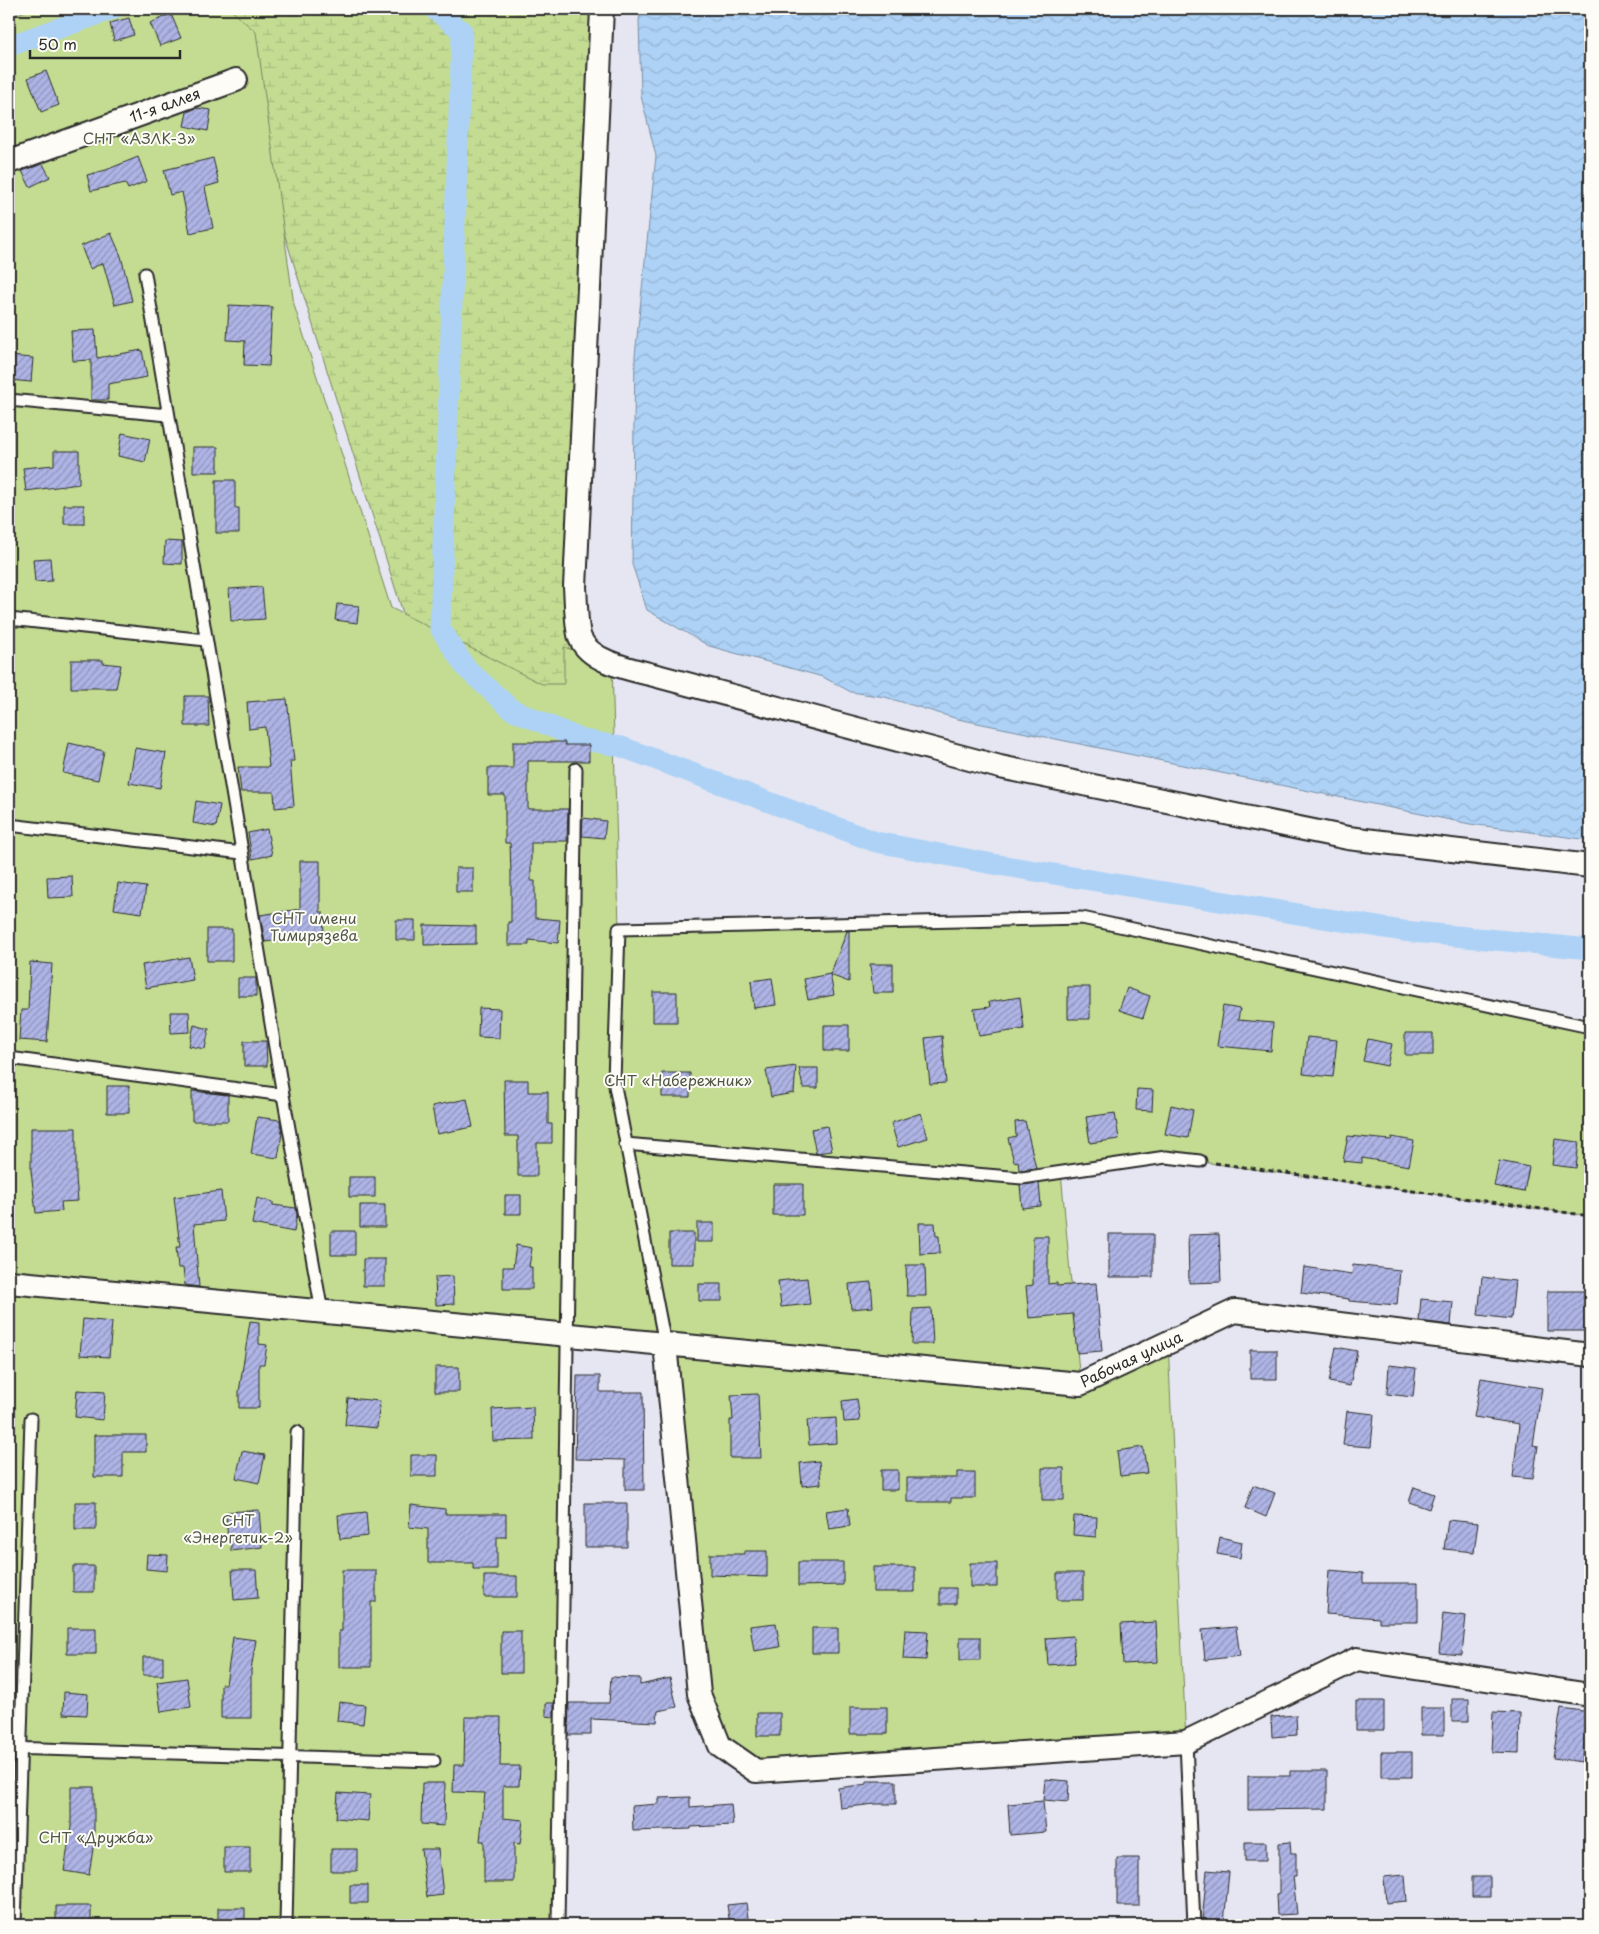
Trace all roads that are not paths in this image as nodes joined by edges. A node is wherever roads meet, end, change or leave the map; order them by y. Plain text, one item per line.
1 (602, 9) edge
2 (236, 80) dead end
3 (9, 162) edge
4 (145, 274) dead end
5 (9, 400) edge
6 (168, 415) junction
7 (9, 619) edge
8 (206, 640) junction
9 (576, 769) dead end
10 (9, 825) edge
11 (242, 853) junction
12 (1590, 866) edge
13 (1590, 1027) edge
14 (9, 1058) edge
15 (283, 1095) junction
16 (625, 1144) junction
17 (1200, 1161) road end
18 (9, 1282) edge
19 (322, 1312) junction
20 (567, 1335) junction
21 (665, 1344) junction
22 (1590, 1355) edge
23 (31, 1419) dead end
24 (297, 1432) dead end
25 (1590, 1695) edge
26 (1186, 1742) junction
27 (14, 1748) edge
28 (290, 1756) junction
29 (434, 1760) dead end
30 (15, 1925) edge
31 (286, 1925) edge
32 (558, 1925) edge
33 (1194, 1925) edge

1 - 12 street
2 - 3 street, 11-я аллея
4 - 6 lane
5 - 6 lane
6 - 8 lane
7 - 8 lane
8 - 11 lane
9 - 20 lane
10 - 11 lane
11 - 15 lane
13 - 16 lane
14 - 15 lane
15 - 19 lane
16 - 17 lane
16 - 21 lane
18 - 19 street, Рабочая улица
19 - 20 street, Рабочая улица
20 - 21 street, Рабочая улица
20 - 32 lane
21 - 22 street, Рабочая улица
21 - 26 street
23 - 27 lane
24 - 28 lane
25 - 26 street
26 - 33 lane
27 - 28 lane
27 - 30 lane
28 - 29 lane
28 - 31 lane

